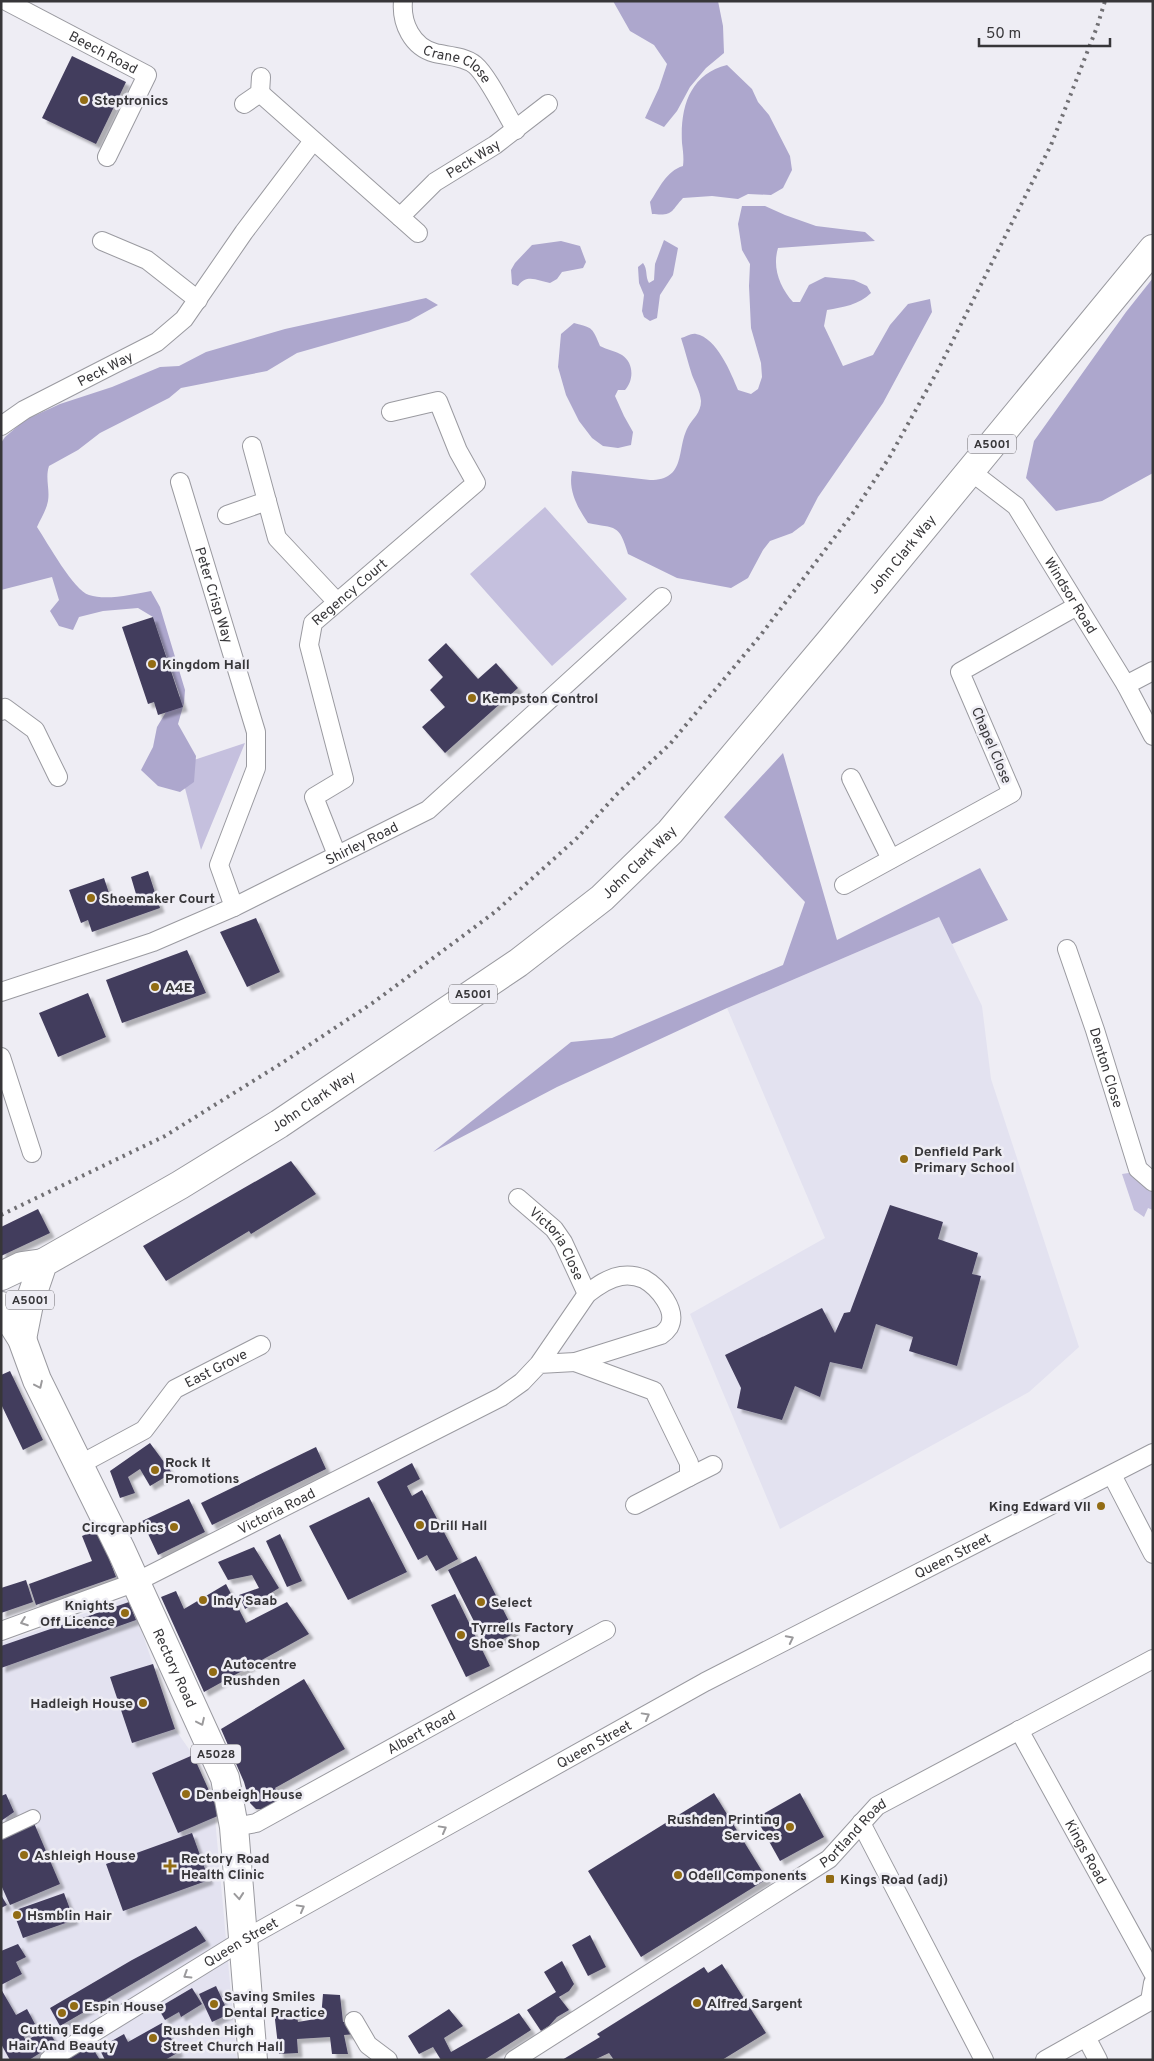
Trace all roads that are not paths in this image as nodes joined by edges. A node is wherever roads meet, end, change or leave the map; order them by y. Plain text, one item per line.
1 (6, 1) edge
2 (403, 1) edge
3 (244, 104) dead end
4 (548, 104) dead end
5 (516, 130) junction
6 (313, 141) junction
7 (107, 157) dead end
8 (400, 217) junction
9 (418, 233) dead end
10 (102, 241) dead end
11 (1153, 249) edge
12 (198, 300) junction
13 (391, 412) dead end
14 (1, 426) edge
15 (252, 446) dead end
16 (969, 470) junction
17 (180, 482) dead end
18 (267, 501) junction
19 (227, 515) dead end
20 (662, 596) dead end
21 (338, 602) junction
22 (1077, 606) junction
23 (1153, 671) edge
24 (1126, 685) junction
25 (1, 710) edge
26 (1153, 736) edge
27 (58, 777) dead end
28 (851, 778) dead end
29 (337, 855) junction
30 (891, 859) junction
31 (844, 885) dead end
32 (234, 907) junction
33 (1067, 949) dead end
34 (1, 992) edge
35 (1, 1057) edge
36 (32, 1153) dead end
37 (1153, 1182) edge
38 (518, 1198) dead end
39 (43, 1263) junction
40 (1, 1276) edge
41 (1, 1292) edge
42 (588, 1294) junction
43 (1, 1306) edge
44 (22, 1339) junction
45 (261, 1345) dead end
46 (575, 1362) junction
47 (539, 1364) junction
48 (1153, 1453) edge
49 (79, 1465) junction
50 (713, 1465) dead end
51 (1112, 1475) junction
52 (689, 1477) junction
53 (636, 1505) dead end
54 (1153, 1554) edge
55 (136, 1582) junction
56 (606, 1630) dead end
57 (1, 1631) edge
58 (1153, 1659) edge
59 (1019, 1730) junction
60 (33, 1817) dead end
61 (861, 1823) junction
62 (234, 1827) junction
63 (1, 1832) edge
64 (243, 1940) junction
65 (1153, 1973) edge
66 (1153, 1983) edge
67 (354, 2021) dead end
68 (1086, 2037) junction
69 (48, 2060) edge
70 (253, 2060) edge
71 (388, 2060) edge
72 (514, 2060) edge
73 (984, 2060) edge
74 (1045, 2060) edge
75 (1098, 2060) edge

1 - 7 street, Beech Road
2 - 5 street, Crane Close
3 - 6 street
4 - 5 street, Peck Way
5 - 8 street, Peck Way
6 - 8 street
6 - 12 street, Peck Way
8 - 9 street
10 - 12 street
11 - 16 main road, John Clark Way / A5001
12 - 14 street, Peck Way
13 - 21 street, Regency Court
15 - 18 street
16 - 22 street, Windsor Road
16 - 39 main road, John Clark Way / A5001
17 - 32 street, Peter Crisp Way
18 - 19 street
18 - 21 street
20 - 29 street, Shirley Road
21 - 29 street, Regency Court
22 - 24 street, Windsor Road
22 - 30 street, Chapel Close
23 - 24 street
24 - 26 street, Windsor Road
25 - 27 street
28 - 30 street
29 - 32 street, Shirley Road
30 - 31 street, Chapel Close
32 - 34 street, Shirley Road
33 - 37 street, Denton Close
35 - 36 street
38 - 42 street, Victoria Close
39 - 40 main road, A5001
39 - 41 main road, A5001
39 - 44 main road, A5001
42 - 46 street, Victoria Road
42 - 47 street, Victoria Road
43 - 44 main road, Rectory Road / A5028
44 -> 49 main road, Rectory Road / A5028
45 - 49 street, East Grove
46 - 47 street, Victoria Road
46 - 52 street
47 - 55 street, Victoria Road
48 - 51 street, Queen Street
49 - 55 main road, Rectory Road / A5028
50 - 52 street
51 - 54 street
64 -> 51 street, Queen Street
52 - 53 street
55 -> 57 street, Victoria Road
55 -> 62 main road, Rectory Road / A5028
56 - 62 street, Albert Road
58 - 59 street, Portland Road
59 - 61 street, Portland Road
59 - 65 street, Kings Road
60 - 63 street
61 - 72 street, Portland Road
61 - 73 street
62 -> 64 main road, Rectory Road / A5028
64 -> 69 street, Queen Street
64 - 70 main road, Rectory Road / A5028
66 - 68 street
67 - 71 street
68 - 74 street
68 - 75 street

